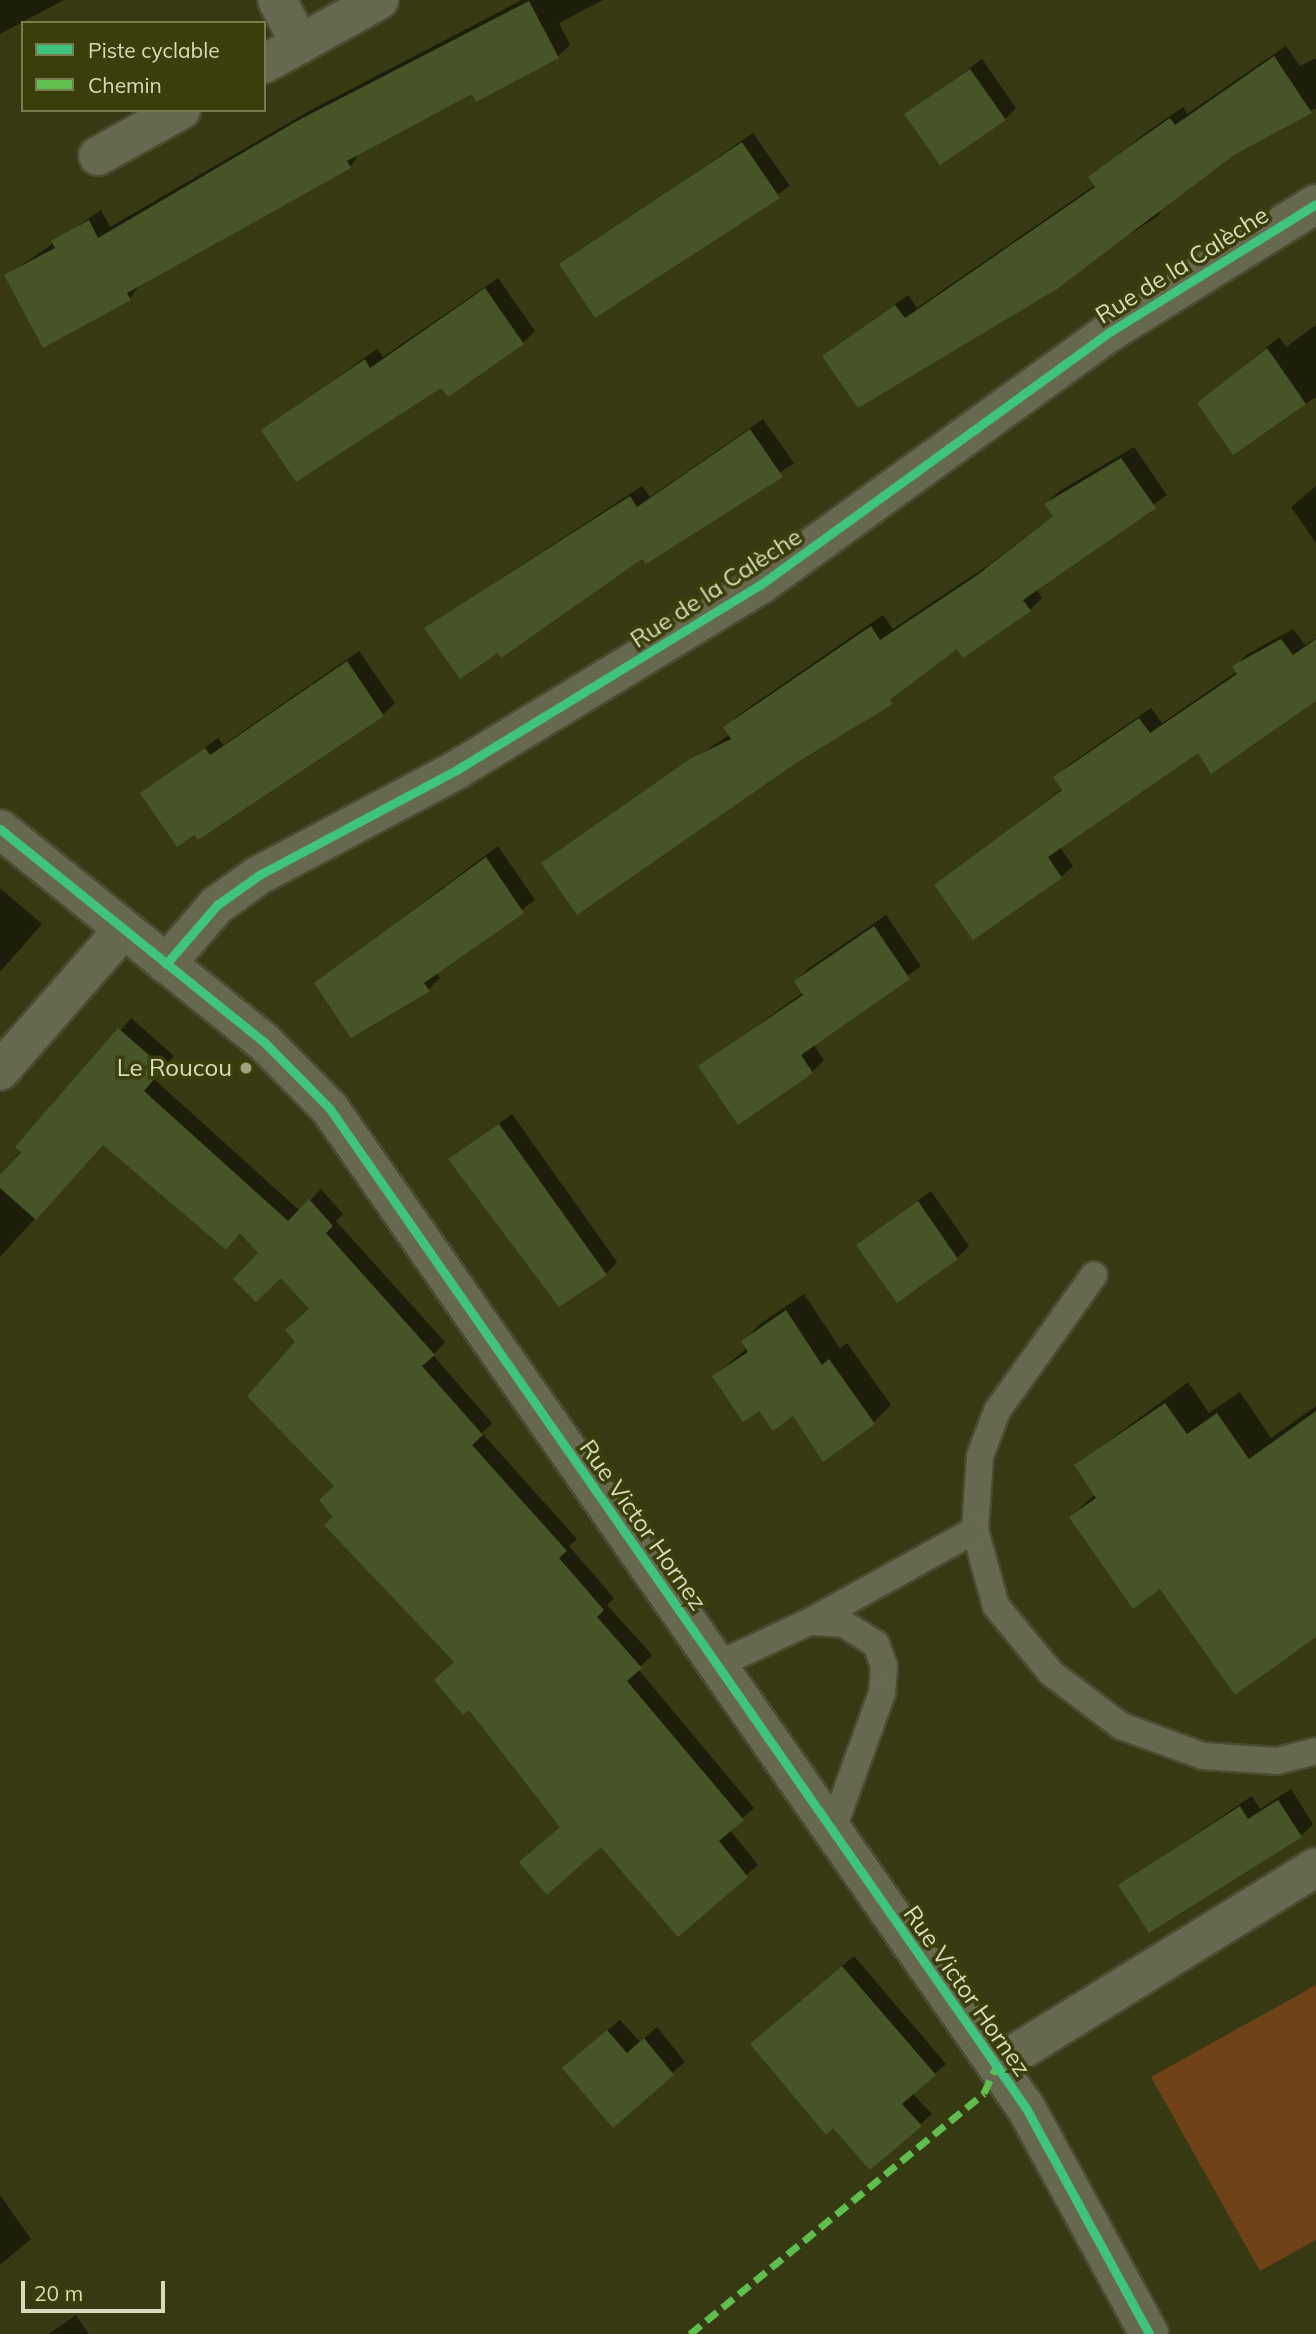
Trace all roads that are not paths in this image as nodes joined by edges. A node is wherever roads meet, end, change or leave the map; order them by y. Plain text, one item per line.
1 (277, 0) edge
2 (379, 0) edge
3 (300, 44) junction
4 (266, 63) edge
5 (177, 112) edge
6 (98, 156) dead end
7 (1316, 204) edge
8 (0, 830) edge
9 (123, 930) junction
10 (166, 964) junction
11 (0, 1071) edge
12 (1094, 1275) dead end
13 (975, 1530) junction
14 (810, 1622) junction
15 (717, 1665) junction
16 (1316, 1751) edge
17 (832, 1831) junction
18 (1316, 1867) edge
19 (997, 2065) junction
20 (1149, 2334) edge

1 - 3 street
2 - 3 street
3 - 4 street
5 - 6 street
7 - 10 street, Rue de la Calèche
8 - 9 street, Rue Victor Hornez
9 - 10 street, Rue Victor Hornez
9 - 11 street
10 - 15 street, Rue Victor Hornez
12 - 13 lane
13 - 14 lane
13 - 16 lane
14 - 15 lane
14 - 17 lane
15 - 17 street, Rue Victor Hornez
17 - 19 street, Rue Victor Hornez
18 - 19 street
19 - 20 street, Rue Victor Hornez

